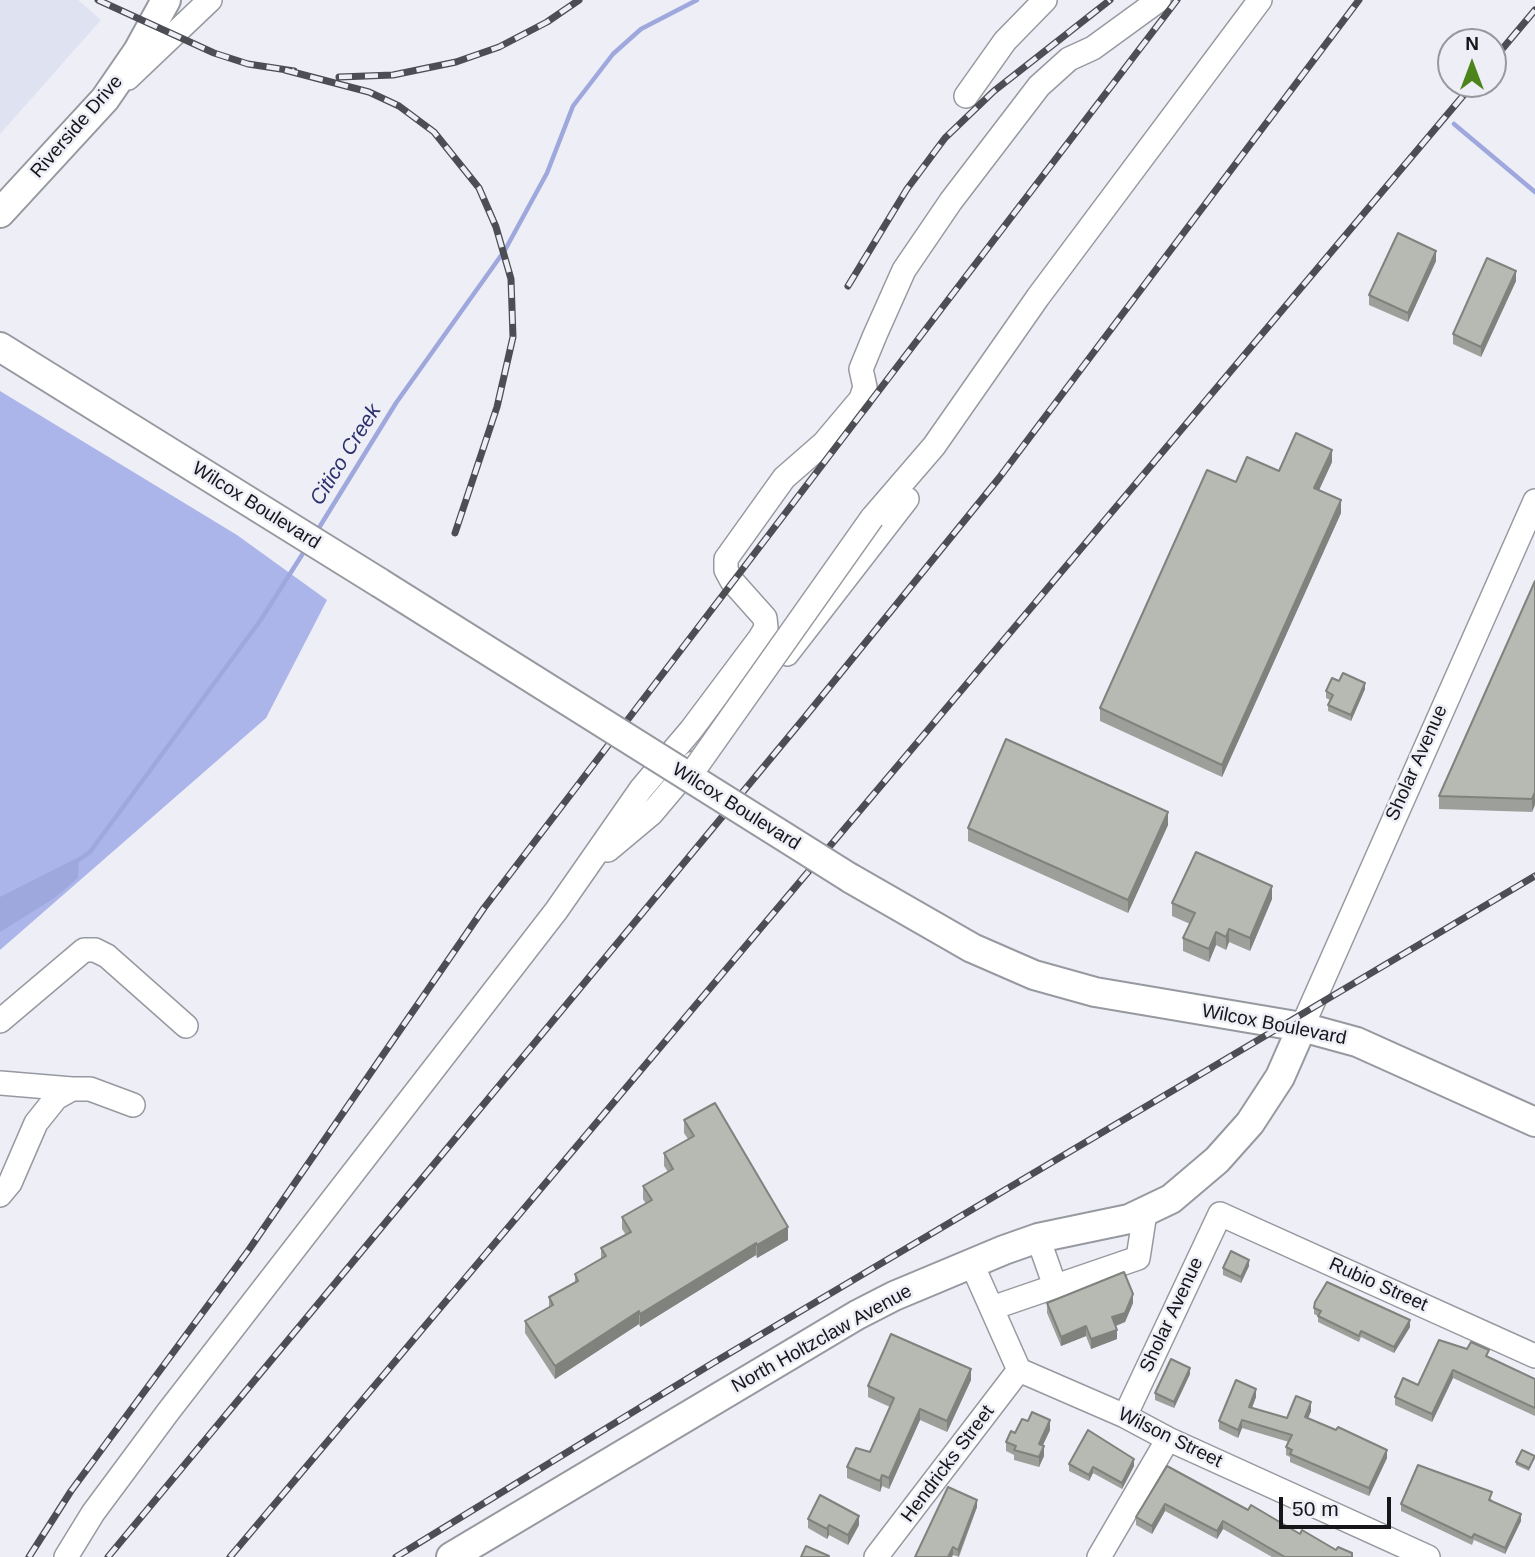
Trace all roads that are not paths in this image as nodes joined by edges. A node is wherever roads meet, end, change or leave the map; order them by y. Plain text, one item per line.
1 (210, 0) edge
2 (1045, 0) edge
3 (1159, 0) edge
4 (1261, 0) edge
5 (163, 1) edge
6 (966, 96) dead end
7 (105, 99) junction
8 (0, 212) edge
9 (0, 325) edge
10 (5, 350) edge
11 (934, 446) junction
12 (1535, 501) edge
13 (689, 777) junction
14 (579, 876) junction
15 (0, 1021) edge
16 (186, 1026) dead end
17 (1301, 1027) junction
18 (0, 1083) edge
19 (72, 1088) junction
20 (133, 1105) dead end
21 (1535, 1122) edge
22 (0, 1195) edge
23 (1145, 1213) junction
24 (1220, 1214) joint
25 (1038, 1238) junction
26 (971, 1262) junction
27 (1055, 1286) junction
28 (992, 1308) junction
29 (1535, 1356) edge
30 (1019, 1370) junction
31 (1125, 1416) junction
32 (1168, 1439) junction
33 (1401, 1552) edge
34 (462, 1554) edge
35 (66, 1557) edge
36 (876, 1557) edge
37 (1099, 1557) edge
38 (1428, 1557) edge

1 - 7 street
2 - 6 street
3 - 14 street
4 - 11 street
5 - 7 main road, Riverside Drive
7 - 8 main road, Riverside Drive
9 - 10 main road
10 - 13 main road, Wilcox Boulevard, bridge
11 - 13 street, bridge
11 - 14 street
12 - 17 street, Sholar Avenue
13 - 17 main road, Wilcox Boulevard, bridge
14 - 35 street
15 - 16 street
17 - 21 main road, Wilcox Boulevard
17 - 23 main road, North Holtzclaw Avenue
18 - 19 street
19 - 20 street
19 - 22 street
23 - 25 main road, North Holtzclaw Avenue
23 - 27 street
24 - 29 street, Rubio Street
24 - 31 street, Sholar Avenue
25 - 26 main road, North Holtzclaw Avenue
25 - 27 street
26 - 28 street
26 - 34 main road, North Holtzclaw Avenue
27 - 28 street
28 - 30 street
30 - 31 street, Wilson Street
30 - 36 street, Hendricks Street
31 - 32 street, Wilson Street
32 - 33 street, Wilson Street
32 - 37 street
33 - 38 street, Wilson Street

